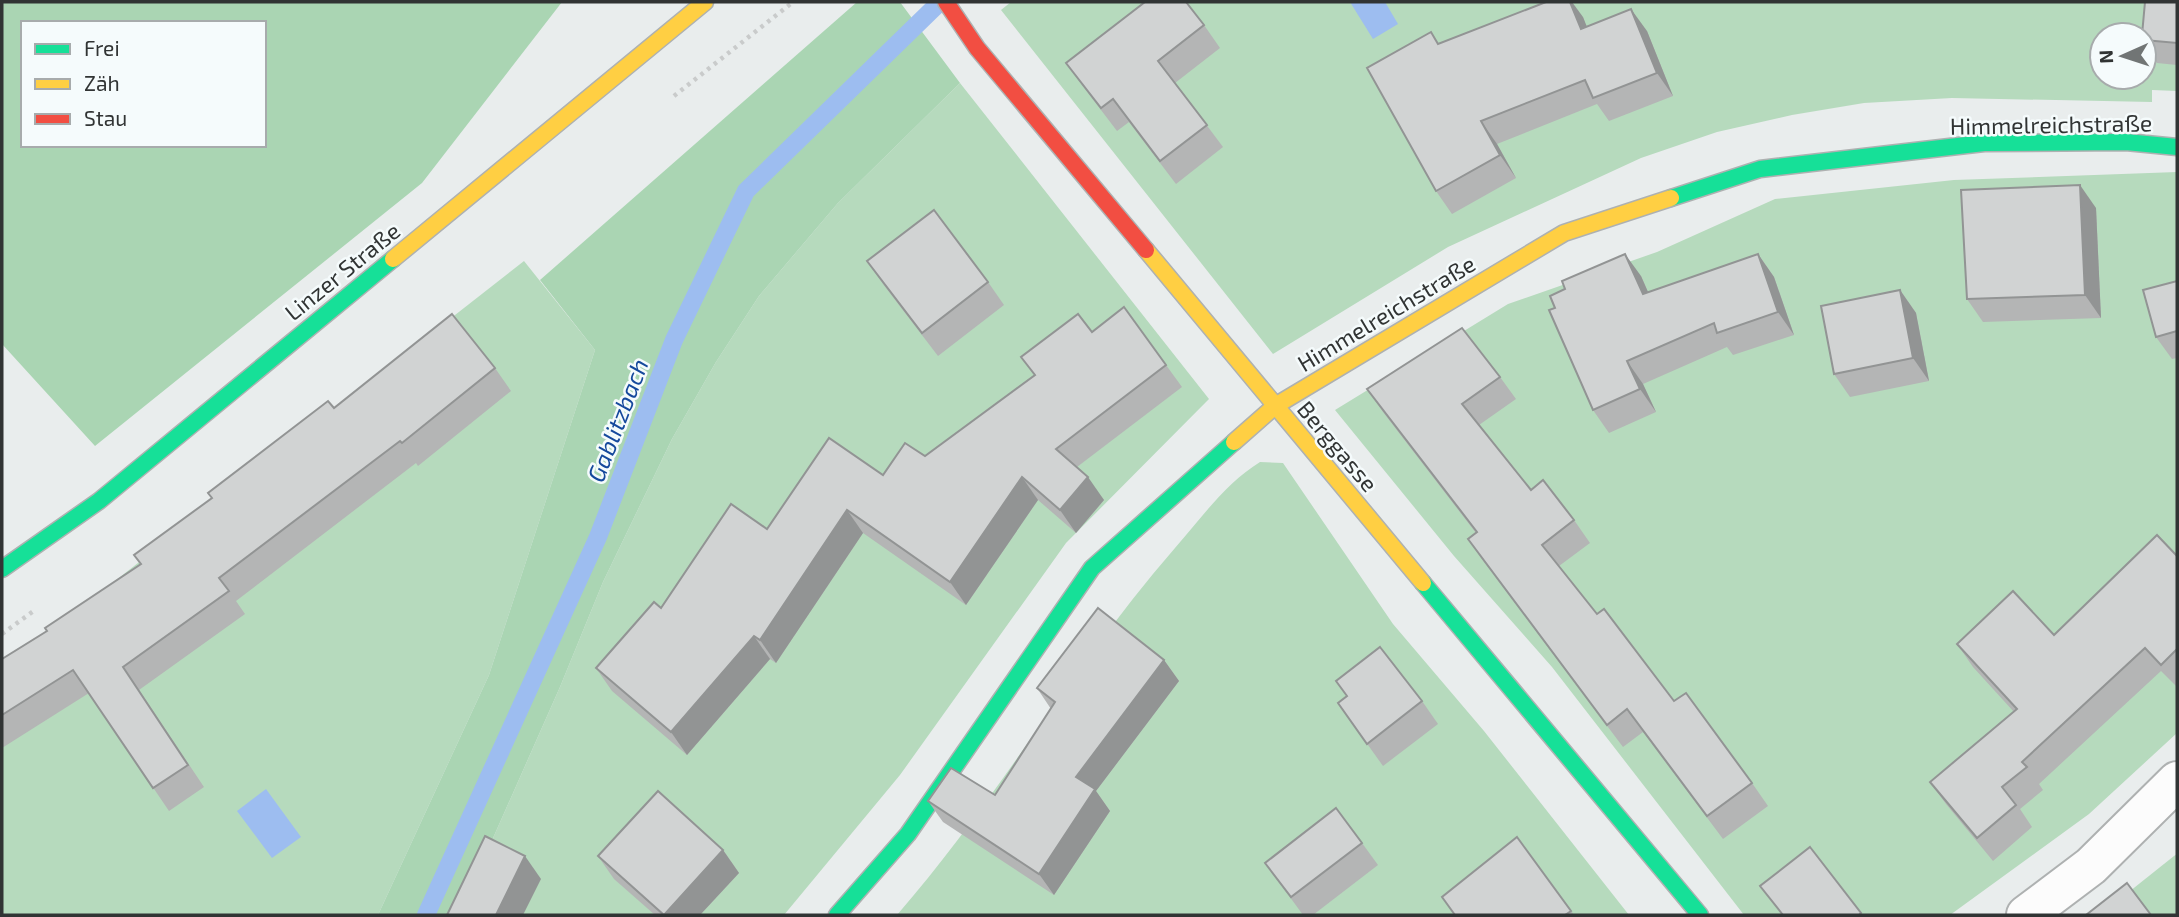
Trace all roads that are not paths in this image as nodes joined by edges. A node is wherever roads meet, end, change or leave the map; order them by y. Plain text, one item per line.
1 (705, 2) edge
2 (946, 2) edge
3 (2177, 147) edge
4 (1275, 406) junction
5 (2, 569) edge
6 (2177, 781) edge
7 (837, 915) edge
8 (1700, 915) edge
9 (2026, 915) edge

1 - 5 street, Linzer Straße
2 - 4 street, Berggasse
3 - 4 street, Himmelreichstraße
4 - 7 street, Himmelreichstraße
4 - 8 street, Berggasse
6 - 9 street

